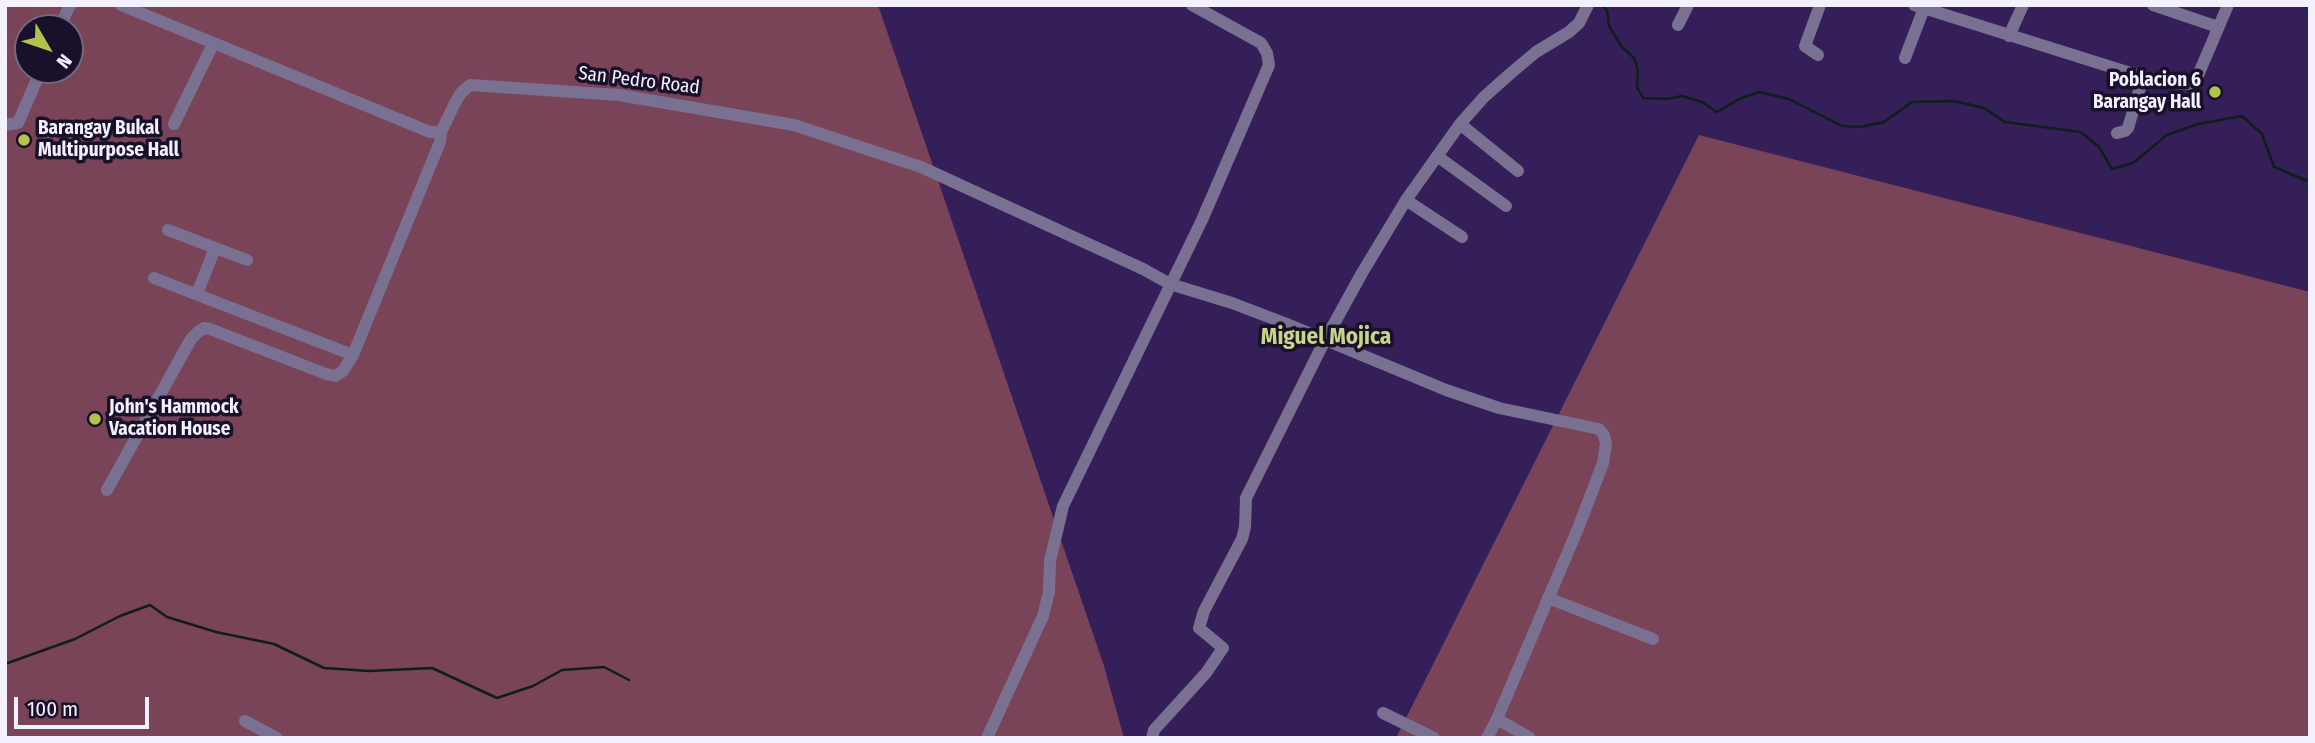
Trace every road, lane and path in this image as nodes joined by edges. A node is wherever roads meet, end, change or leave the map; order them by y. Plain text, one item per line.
1 (121, 5) edge
2 (1192, 5) edge
3 (1588, 5) edge
4 (1688, 5) edge
5 (1820, 5) edge
6 (2023, 5) edge
7 (2153, 5) edge
8 (2228, 5) edge
9 (1919, 7) edge
10 (1678, 25) dead end
11 (2218, 27) junction
12 (2009, 36) junction
13 (213, 44) junction
14 (1818, 55) dead end
15 (1905, 58) dead end
16 (2144, 77) junction
17 (35, 84) edge
18 (174, 124) dead end
19 (1460, 124) junction
20 (5, 125) edge
21 (442, 132) junction
22 (2116, 133) dead end
23 (1437, 156) junction
24 (1518, 171) dead end
25 (1406, 200) junction
26 (1506, 206) dead end
27 (168, 230) dead end
28 (1462, 237) dead end
29 (215, 248) junction
30 (247, 260) dead end
31 (154, 278) dead end
32 (1170, 284) junction
33 (197, 294) junction
34 (1325, 340) junction
35 (353, 355) junction
36 (107, 490) dead end
37 (1549, 598) junction
38 (1653, 639) dead end
39 (1383, 713) dead end
40 (1497, 719) junction
41 (244, 722) dead end
42 (277, 738) edge
43 (987, 738) edge
44 (1152, 738) edge
45 (1434, 738) edge
46 (1487, 738) edge
47 (1530, 738) edge

1 - 13 street
2 - 32 street
3 - 19 street
4 - 10 street
5 - 14 street
6 - 12 street
7 - 11 street
8 - 11 street
9 - 12 street
9 - 15 street
11 - 16 street
12 - 16 street
13 - 18 street
13 - 21 street
16 - 22 street
17 - 20 street
19 - 23 street
19 - 24 street
21 - 32 street, San Pedro Road
21 - 35 street
23 - 25 street
23 - 26 street
25 - 28 street
25 - 34 street
27 - 29 street
29 - 30 street
29 - 33 street
31 - 33 street
32 - 34 street
32 - 43 street
33 - 35 street
34 - 37 street
34 - 44 street
35 - 36 street
37 - 38 street
37 - 40 street
39 - 45 street
40 - 46 street
40 - 47 street
41 - 42 street

